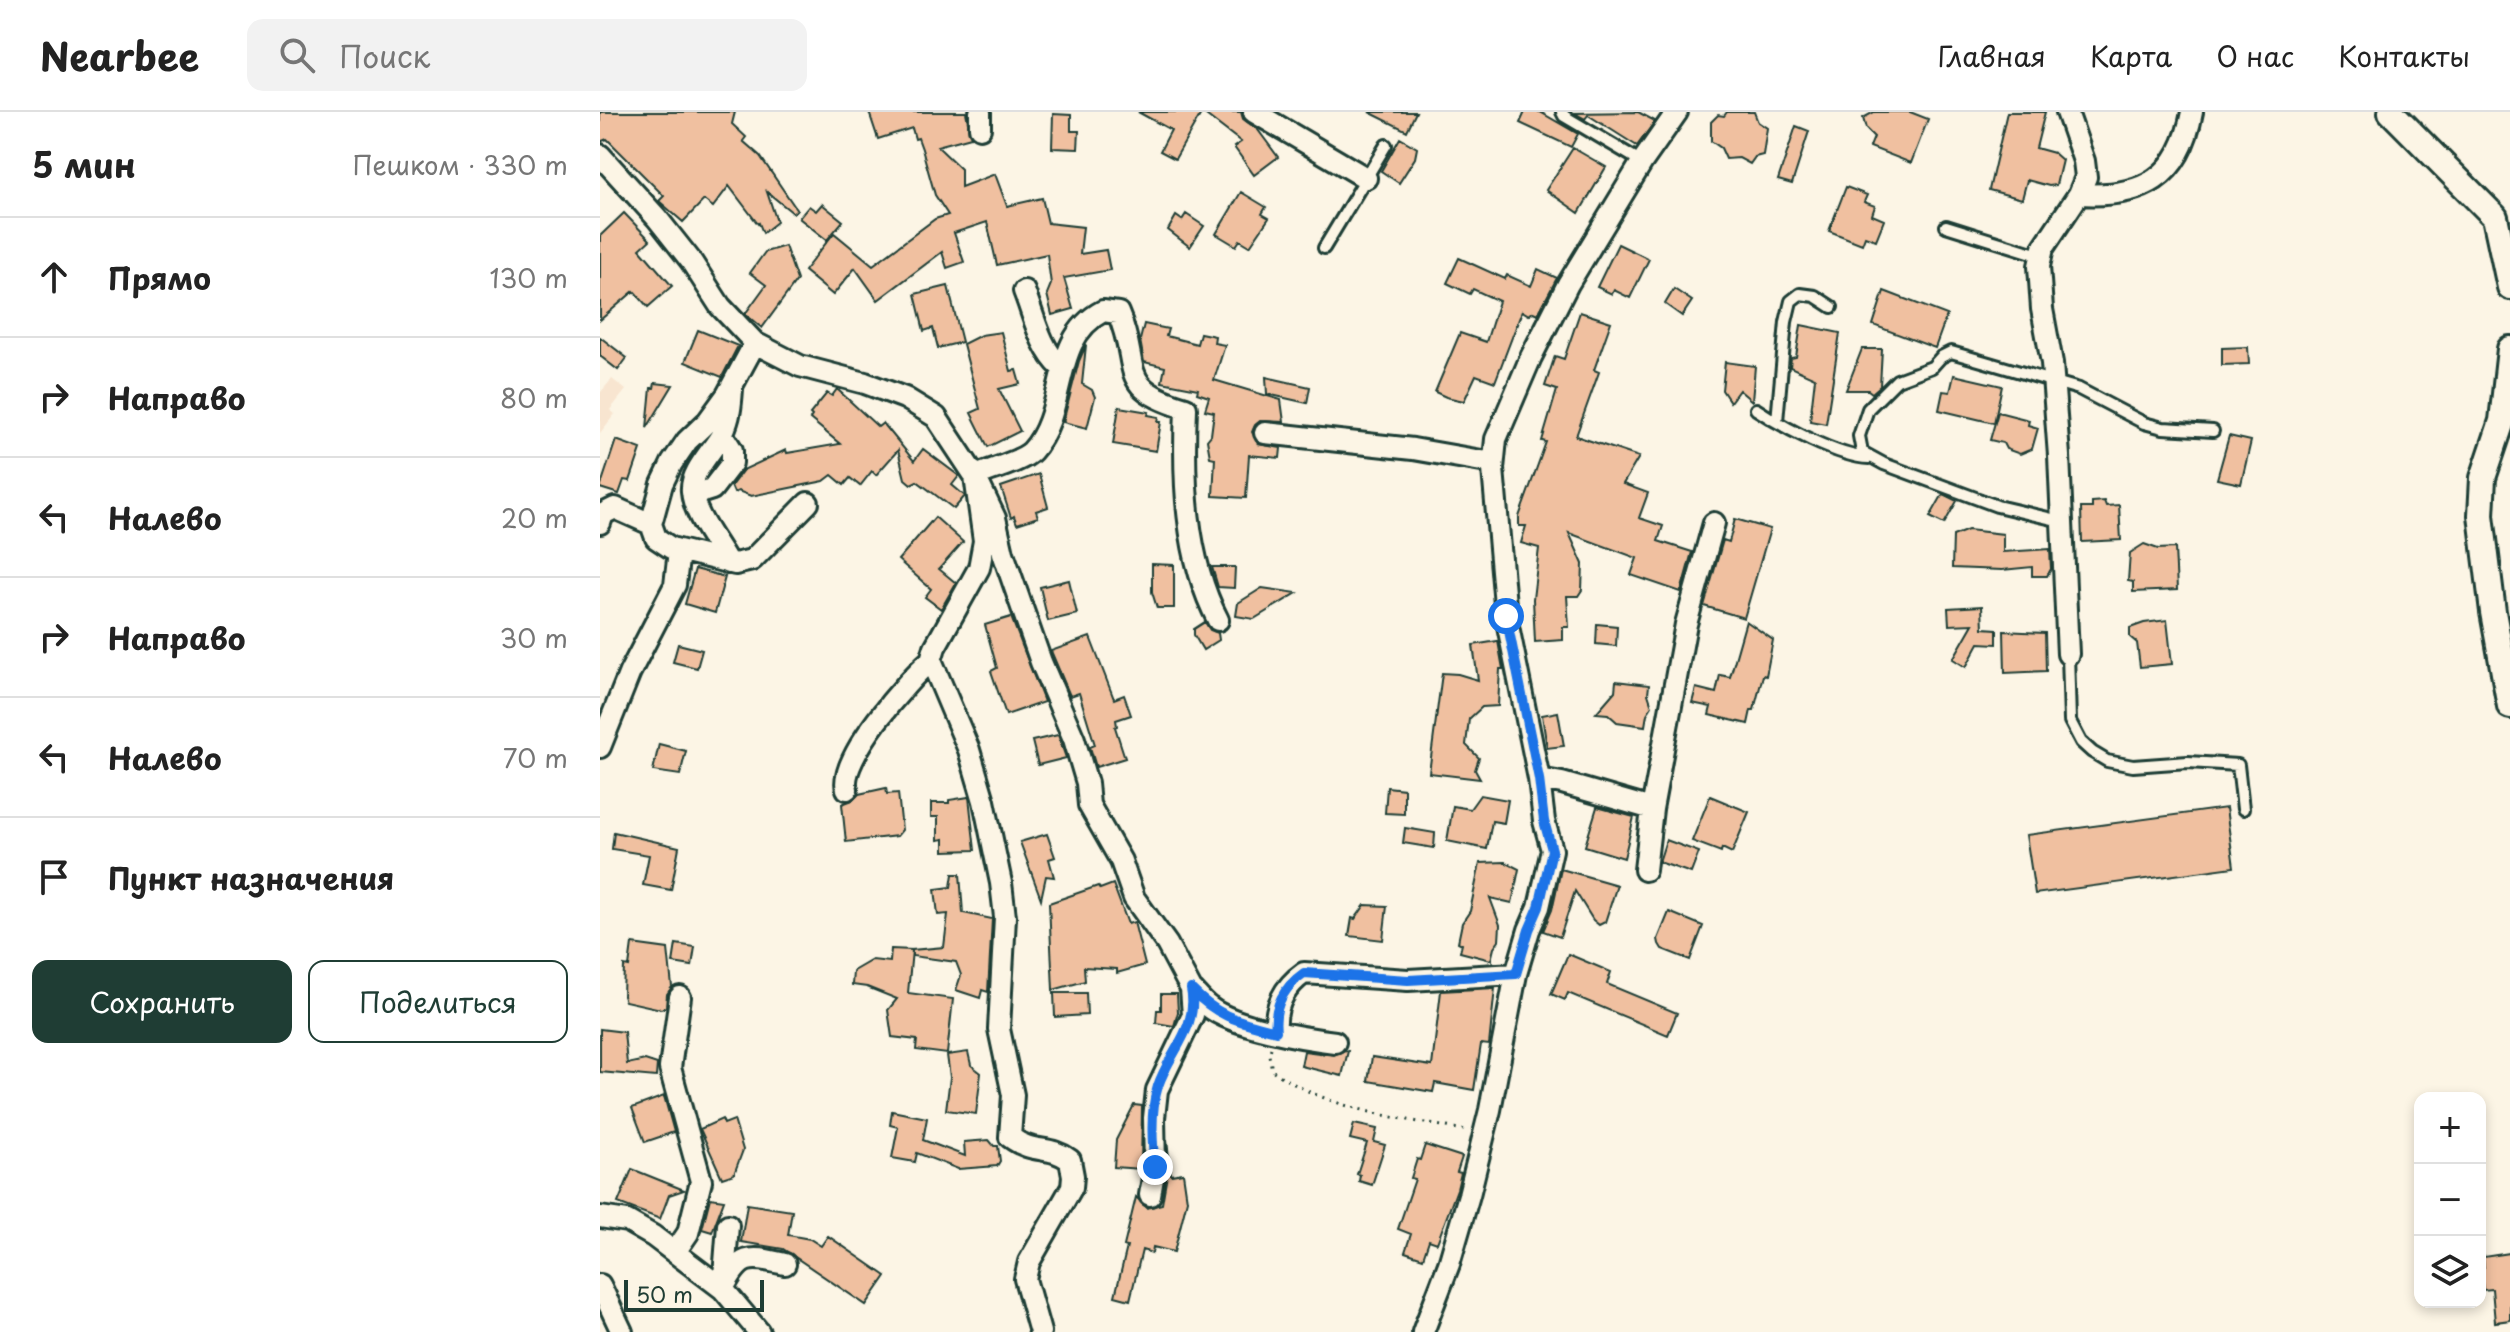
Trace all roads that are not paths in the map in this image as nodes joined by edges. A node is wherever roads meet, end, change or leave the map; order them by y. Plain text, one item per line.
1 (1254, 112) edge
2 (1562, 112) edge
3 (1677, 112) edge
4 (2067, 112) edge
5 (2192, 112) edge
6 (2391, 112) edge
7 (1386, 145) dead end
8 (600, 155) edge
9 (1642, 162) junction
10 (1366, 178) junction
11 (2079, 194) junction
12 (1946, 226) dead end
13 (1324, 248) dead end
14 (2042, 256) junction
15 (2510, 287) edge
16 (1024, 291) dead end
17 (1832, 307) dead end
18 (755, 343) junction
19 (2510, 349) edge
20 (1061, 367) junction
21 (2053, 380) junction
22 (732, 385) junction
23 (1756, 409) dead end
24 (1777, 421) junction
25 (2213, 431) dead end
26 (1265, 433) dead end
27 (1871, 458) junction
28 (1493, 463) junction
29 (975, 476) junction
30 (808, 503) dead end
31 (601, 515) edge
32 (2061, 521) junction
33 (1714, 523) dead end
34 (651, 524) junction
35 (679, 551) junction
36 (728, 563) junction
37 (1218, 620) dead end
38 (2068, 654) joint
39 (931, 660) junction
40 (610, 697) edge
41 (2510, 706) edge
42 (600, 747) edge
43 (1539, 779) junction
44 (847, 789) dead end
45 (1652, 809) junction
46 (2243, 809) dead end
47 (1645, 870) dead end
48 (1516, 974) junction
49 (1191, 989) junction
50 (680, 997) dead end
51 (1276, 1031) junction
52 (1335, 1042) dead end
53 (1150, 1195) dead end
54 (600, 1217) edge
55 (728, 1225) dead end
56 (675, 1252) junction
57 (785, 1264) dead end
58 (600, 1285) edge
59 (723, 1289) junction
60 (622, 1332) edge
61 (759, 1332) edge
62 (1040, 1332) edge
63 (1423, 1332) edge

1 - 10 street
2 - 9 lane
3 - 9 street
4 - 11 street
5 - 11 street
6 - 15 street
7 - 10 lane
8 - 18 street
9 - 28 street
10 - 13 lane
11 - 14 street
12 - 14 lane
14 - 21 street
16 - 20 street
17 - 24 lane
18 - 22 street
18 - 29 street
19 - 41 street
20 - 29 street
20 - 37 street
21 - 25 lane
21 - 27 lane
21 - 32 street
22 - 34 street
22 - 36 street
23 - 24 lane
24 - 27 lane
26 - 28 street
27 - 32 lane
28 - 43 street
29 - 39 street
29 - 49 street
30 - 36 street
31 - 34 street
32 - 38 street
33 - 45 street
34 - 35 street
35 - 36 street
35 - 40 street
38 - 46 lane
39 - 44 street
39 - 62 street
40 - 42 street
43 - 45 street
43 - 48 street
45 - 47 street
48 - 51 street
48 - 63 street
49 - 51 street
49 - 53 street
50 - 56 street
51 - 52 street
54 - 56 street
55 - 59 street
56 - 59 street
57 - 59 street
58 - 60 street
59 - 61 street

